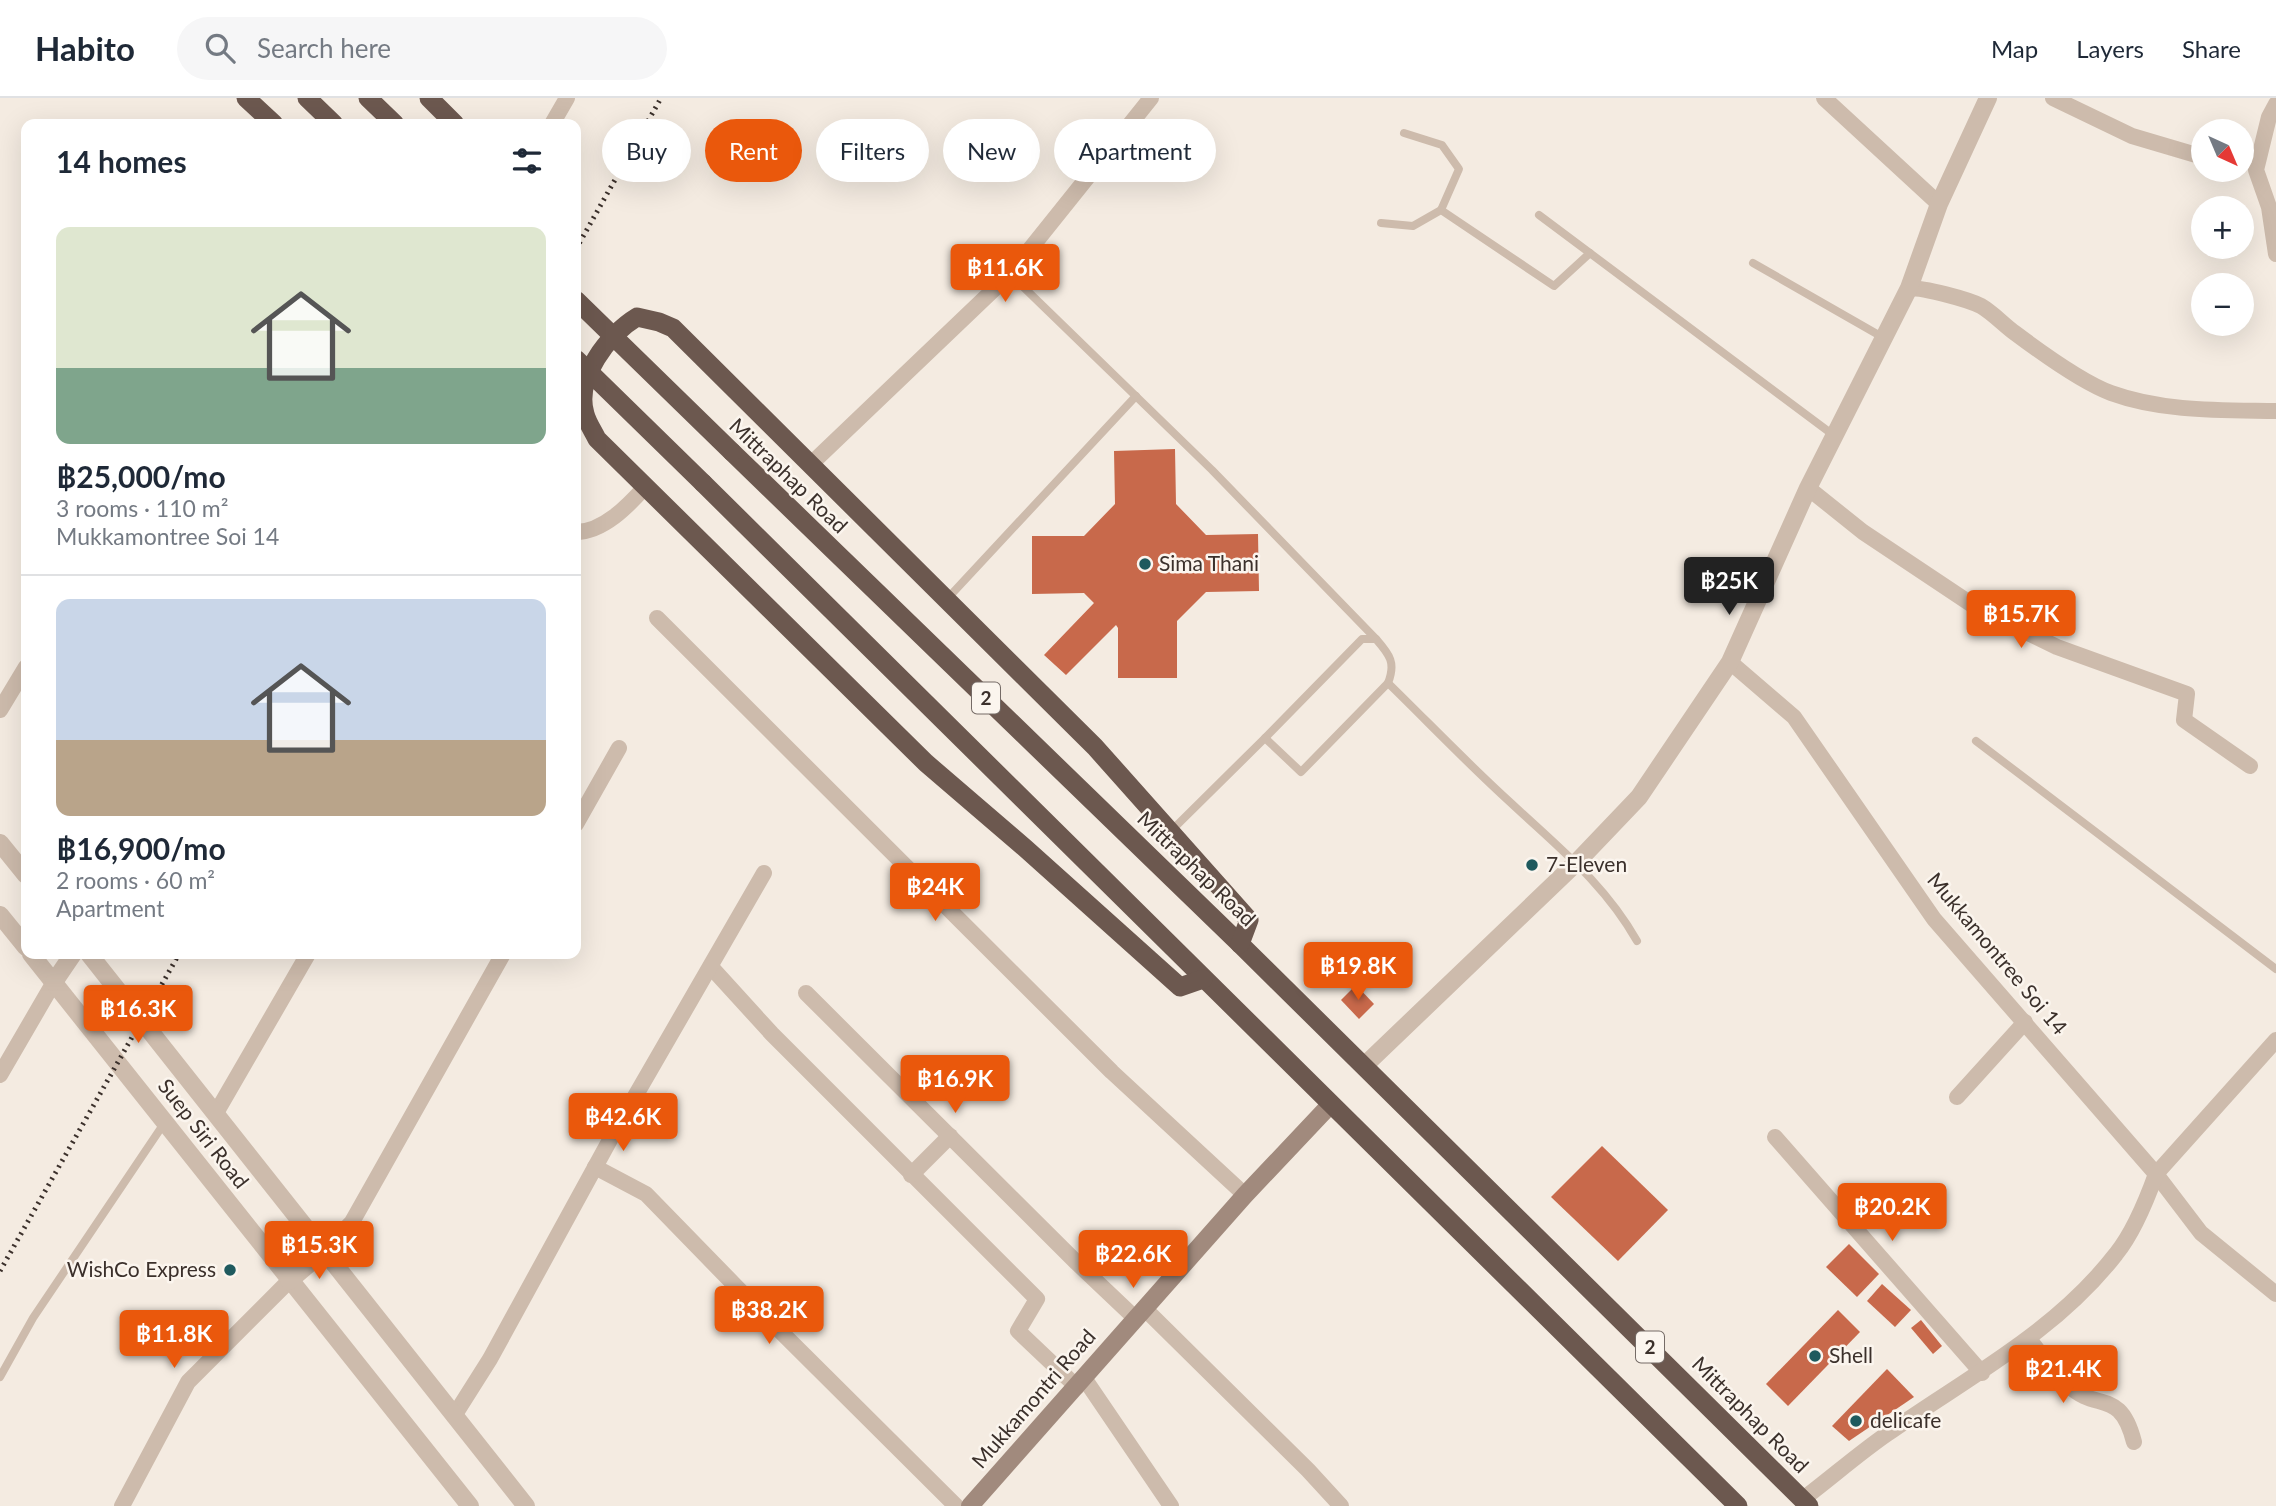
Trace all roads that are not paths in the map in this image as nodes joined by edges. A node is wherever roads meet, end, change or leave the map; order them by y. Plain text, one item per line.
1 (246, 98) edge
2 (307, 98) edge
3 (368, 98) edge
4 (429, 98) edge
5 (567, 98) edge
6 (1151, 98) edge
7 (1824, 98) edge
8 (1987, 98) edge
9 (2053, 98) edge
10 (2276, 104) edge
11 (269, 119) edge
12 (329, 119) edge
13 (390, 119) edge
14 (450, 119) edge
15 (555, 119) edge
16 (1405, 133) dead end
17 (2191, 153) edge
18 (2254, 155) edge
19 (2254, 176) edge
20 (1940, 204) junction
21 (2273, 207) edge
22 (1441, 210) junction
23 (1539, 215) dead end
24 (1381, 223) dead end
25 (1590, 253) junction
26 (2276, 254) edge
27 (1753, 263) dead end
28 (1010, 274) junction
29 (1909, 288) junction
30 (581, 305) edge
31 (1884, 338) junction
32 (581, 364) edge
33 (1136, 396) junction
34 (2276, 411) edge
35 (1836, 436) junction
36 (810, 464) junction
37 (645, 487) junction
38 (1808, 488) junction
39 (581, 532) edge
40 (947, 599) junction
41 (657, 618) dead end
42 (1376, 639) junction
43 (1730, 662) junction
44 (21, 675) edge
45 (1388, 683) junction
46 (0, 710) edge
47 (1265, 738) junction
48 (1976, 741) dead end
49 (619, 748) dead end
50 (2250, 766) dead end
51 (581, 815) edge
52 (1171, 831) junction
53 (0, 843) edge
54 (1577, 862) junction
55 (21, 870) edge
56 (764, 873) dead end
57 (0, 915) edge
58 (21, 941) edge
59 (1637, 941) dead end
60 (1240, 944) junction
61 (35, 959) edge
62 (70, 959) edge
63 (93, 959) edge
64 (305, 959) edge
65 (500, 959) edge
66 (710, 967) junction
67 (2276, 969) edge
68 (1203, 979) junction
69 (54, 982) junction
70 (806, 993) dead end
71 (2025, 1022) junction
72 (2276, 1040) edge
73 (1364, 1066) junction
74 (0, 1075) edge
75 (1957, 1097) dead end
76 (1330, 1105) junction
77 (216, 1113) junction
78 (165, 1122) junction
79 (950, 1136) junction
80 (1775, 1137) dead end
81 (595, 1167) junction
82 (2156, 1174) junction
83 (911, 1175) junction
84 (1245, 1195) junction
85 (324, 1251) junction
86 (289, 1281) junction
87 (2276, 1294) edge
88 (1139, 1313) junction
89 (2029, 1339) junction
90 (1982, 1373) junction
91 (0, 1377) edge
92 (1080, 1382) junction
93 (454, 1416) junction
94 (2134, 1442) dead end
95 (1806, 1503) edge
96 (122, 1506) edge
97 (470, 1506) edge
98 (526, 1506) edge
99 (957, 1506) edge
100 (970, 1506) edge
101 (1171, 1506) edge
102 (1341, 1506) edge
103 (1738, 1506) edge

1 - 11 highway
2 - 12 highway
3 - 13 highway
4 - 14 highway
5 - 15 street
6 - 28 street
7 - 20 street
8 - 20 street
9 - 17 street
10 - 18 street
16 - 22 lane
19 - 21 street
20 - 29 street
21 - 26 street
22 - 24 lane
22 - 25 lane
23 - 25 lane
25 - 35 lane
27 - 31 lane
28 - 33 lane
28 - 36 street
29 - 31 street
29 - 34 street
30 - 60 highway, Mittraphap Road / 2, bridge
31 - 35 street
32 - 68 highway, 2, bridge
33 - 40 lane
33 - 42 lane
35 - 38 street
36 - 37 highway
36 - 40 highway
37 - 39 street
37 - 68 highway
38 - 43 street
38 - 50 street
40 - 52 highway
41 - 84 street
42 - 45 lane
42 - 47 lane
43 - 54 street
43 - 71 street, Mukkamontree Soi 14
44 - 46 street
45 - 47 lane
45 - 54 lane
47 - 52 lane
48 - 67 lane
49 - 51 street
52 - 60 highway
53 - 55 street
54 - 59 lane
54 - 73 street
56 - 66 street
57 - 58 street
60 - 73 highway, Mittraphap Road / 2
61 - 69 street, Suep Siri Road
62 - 69 street
63 - 77 street, Suep Siri Road
64 - 77 street
65 - 85 street
66 - 81 street
66 - 83 street
68 - 76 highway, 2
69 - 74 street
69 - 78 street, Suep Siri Road
70 - 79 street
71 - 75 street
71 - 82 street, Mukkamontree Soi 14
72 - 82 street
73 - 95 highway, Mittraphap Road / 2
76 - 84 main road, Mukkamontri Road
76 - 103 highway, 2
77 - 85 street, Suep Siri Road
78 - 86 street, Suep Siri Road
78 - 91 lane
79 - 83 street
79 - 88 street
80 - 90 street
81 - 93 street
81 - 99 street
82 - 87 street, Mukkamontree Soi 14
82 - 89 street
83 - 92 street
84 - 88 main road, Mukkamontri Road
85 - 86 street
85 - 93 street, Suep Siri Road
86 - 96 street
86 - 97 street, Suep Siri Road
88 - 92 main road, Mukkamontri Road
88 - 102 street
89 - 90 street
89 - 94 street
90 - 95 street
92 - 100 main road, Mukkamontri Road
92 - 101 street
93 - 98 street, Suep Siri Road

